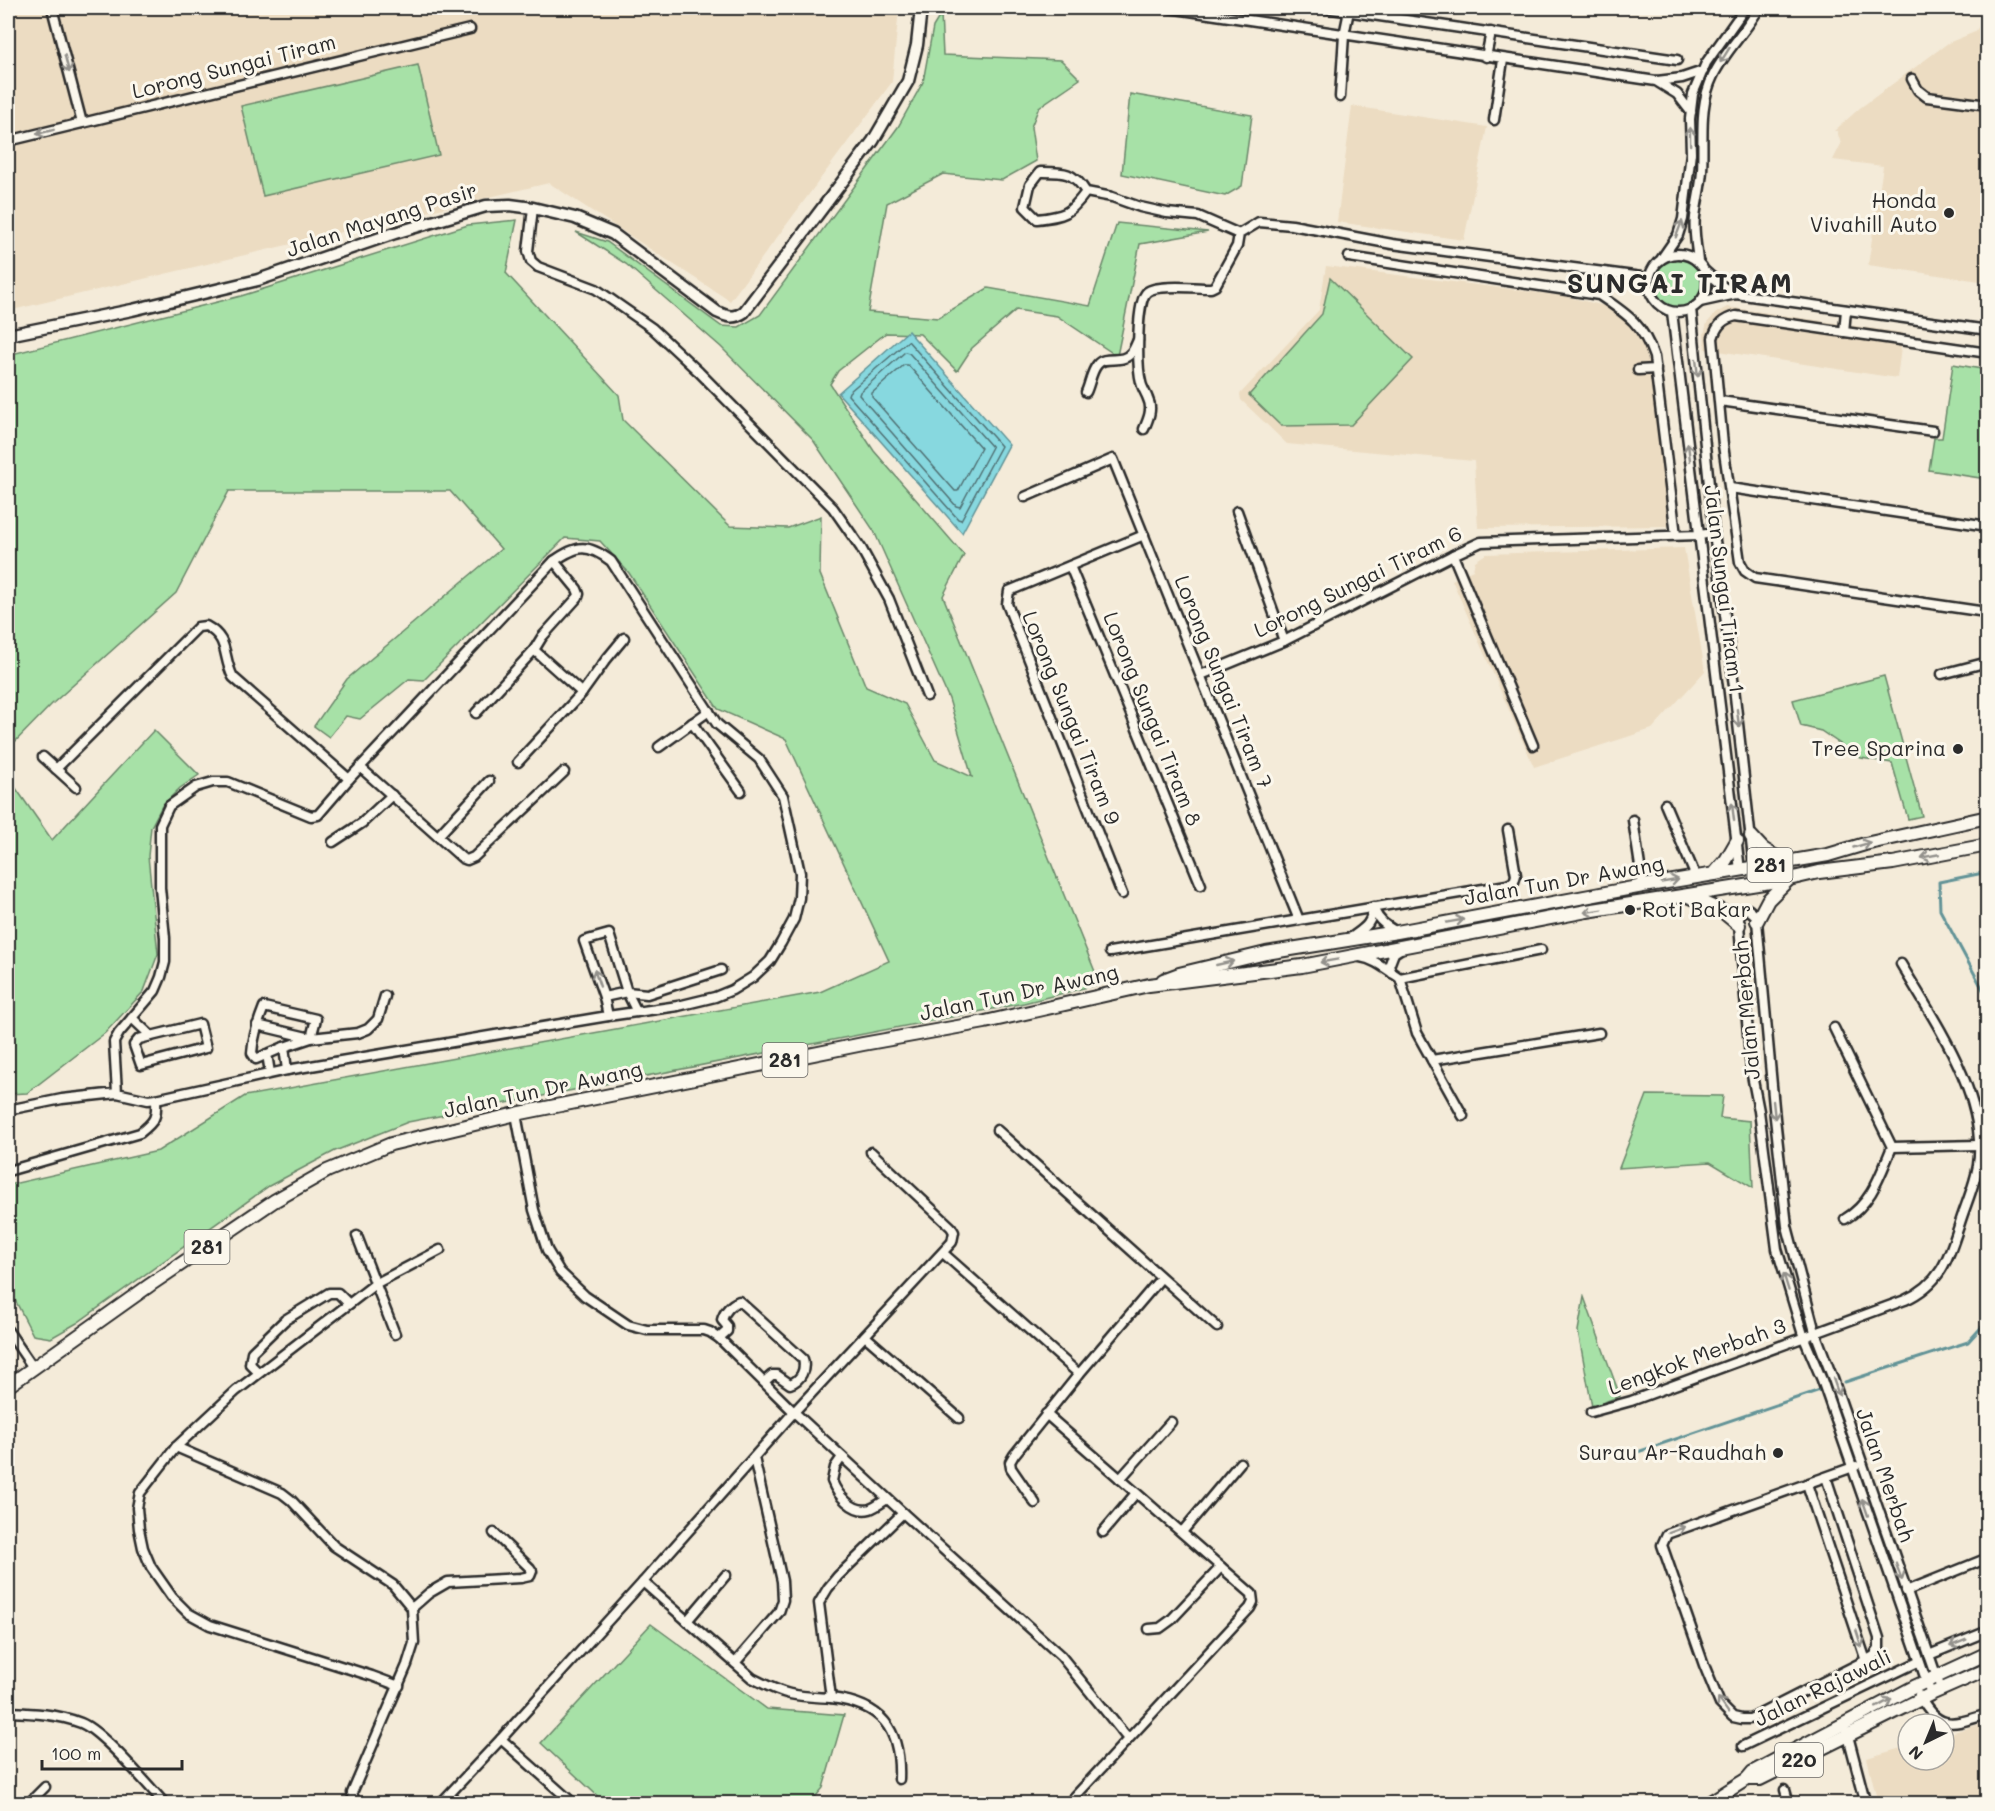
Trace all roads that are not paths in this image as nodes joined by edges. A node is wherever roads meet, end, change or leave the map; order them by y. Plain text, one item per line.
1 (52, 8) edge
2 (921, 8) edge
3 (1169, 8) edge
4 (1325, 8) edge
5 (1745, 8) edge
6 (1759, 8) edge
7 (1349, 11) junction
8 (470, 29) dead end
9 (1491, 32) junction
10 (1344, 35) junction
11 (1486, 57) junction
12 (1503, 60) junction
13 (1677, 60) dead end
14 (1703, 71) junction
15 (1912, 79) dead end
16 (1656, 81) junction
17 (1340, 97) dead end
18 (1988, 105) edge
19 (1691, 112) junction
20 (1494, 120) dead end
21 (82, 123) junction
22 (8, 141) edge
23 (1086, 192) junction
24 (533, 208) junction
25 (1239, 234) junction
26 (1349, 257) dead end
27 (1662, 258) junction
28 (1700, 265) junction
29 (1649, 278) junction
30 (1736, 294) junction
31 (1700, 302) junction
32 (1691, 309) junction
33 (1846, 310) junction
34 (1672, 312) junction
35 (1988, 330) edge
36 (1844, 332) junction
37 (8, 334) edge
38 (1139, 340) junction
39 (1988, 353) edge
40 (1656, 369) junction
41 (1638, 370) dead end
42 (1086, 392) dead end
43 (1720, 401) junction
44 (1144, 429) dead end
45 (1933, 431) dead end
46 (1730, 488) junction
47 (1025, 497) dead end
48 (1237, 511) dead end
49 (1988, 526) edge
50 (1713, 533) junction
51 (1676, 535) junction
52 (1699, 535) junction
53 (1144, 536) junction
54 (1453, 555) junction
55 (554, 561) junction
56 (1070, 566) junction
57 (1978, 611) dead end
58 (624, 638) dead end
59 (1284, 641) junction
60 (534, 650) junction
61 (1988, 662) edge
62 (1942, 674) dead end
63 (1201, 675) junction
64 (582, 693) junction
65 (927, 696) dead end
66 (709, 711) junction
67 (476, 713) dead end
68 (692, 723) junction
69 (1533, 745) dead end
70 (659, 747) dead end
71 (43, 757) dead end
72 (518, 762) dead end
73 (361, 768) junction
74 (56, 769) junction
75 (564, 772) dead end
76 (349, 779) junction
77 (489, 780) dead end
78 (76, 787) dead end
79 (741, 791) dead end
80 (392, 795) junction
81 (1665, 804) dead end
82 (1988, 817) edge
83 (1633, 820) dead end
84 (1508, 830) dead end
85 (438, 836) junction
86 (1751, 836) junction
87 (333, 842) dead end
88 (1737, 842) junction
89 (1988, 845) edge
90 (1786, 863) junction
91 (1754, 868) junction
92 (1740, 870) junction
93 (1714, 874) junction
94 (1696, 877) junction
95 (1789, 879) junction
96 (1201, 885) dead end
97 (1643, 886) junction
98 (1122, 894) dead end
99 (1689, 896) junction
100 (1373, 907) junction
101 (1299, 920) junction
102 (1757, 921) junction
103 (1739, 925) junction
104 (1398, 932) junction
105 (1351, 938) junction
106 (1400, 948) junction
107 (1541, 950) dead end
108 (1110, 952) dead end
109 (1357, 957) junction
110 (1901, 964) dead end
111 (721, 970) dead end
112 (1396, 976) junction
113 (1149, 986) junction
114 (627, 992) junction
115 (385, 996) dead end
116 (604, 997) junction
117 (637, 1012) junction
118 (608, 1016) junction
119 (132, 1018) junction
120 (257, 1025) junction
121 (1834, 1028) dead end
122 (1599, 1033) dead end
123 (151, 1036) junction
124 (311, 1038) junction
125 (284, 1047) junction
126 (267, 1054) junction
127 (1432, 1060) junction
128 (287, 1070) junction
129 (270, 1073) junction
130 (117, 1093) junction
131 (156, 1099) junction
132 (8, 1110) edge
133 (516, 1113) junction
134 (1463, 1116) dead end
135 (997, 1130) dead end
136 (1979, 1145) junction
137 (1892, 1147) junction
138 (871, 1152) dead end
139 (8, 1171) edge
140 (1845, 1219) dead end
141 (357, 1236) dead end
142 (440, 1250) dead end
143 (943, 1253) junction
144 (1161, 1278) junction
145 (375, 1284) junction
146 (349, 1304) junction
147 (1217, 1327) dead end
148 (8, 1331) edge
149 (1815, 1332) junction
150 (395, 1334) dead end
151 (866, 1336) junction
152 (719, 1338) junction
153 (1804, 1338) junction
154 (34, 1369) junction
155 (259, 1373) junction
156 (1079, 1374) junction
157 (764, 1383) junction
158 (8, 1386) edge
159 (794, 1412) junction
160 (1591, 1412) dead end
161 (1046, 1414) junction
162 (959, 1418) dead end
163 (1171, 1422) dead end
164 (176, 1447) junction
165 (842, 1457) junction
166 (754, 1458) junction
167 (1240, 1463) dead end
168 (1862, 1464) junction
169 (1852, 1468) junction
170 (1826, 1477) junction
171 (1120, 1479) junction
172 (1807, 1484) junction
173 (1136, 1493) junction
174 (887, 1499) junction
175 (1035, 1503) dead end
176 (903, 1513) junction
177 (1103, 1532) dead end
178 (1182, 1532) junction
179 (494, 1533) dead end
180 (1988, 1558) edge
181 (1221, 1567) junction
182 (726, 1575) dead end
183 (643, 1582) junction
184 (1906, 1591) junction
185 (412, 1608) junction
186 (687, 1621) junction
187 (1149, 1629) dead end
188 (1988, 1631) edge
189 (1988, 1653) edge
190 (1929, 1655) junction
191 (1866, 1660) junction
192 (1918, 1662) junction
193 (735, 1663) junction
194 (1988, 1669) edge
195 (1925, 1681) junction
196 (399, 1686) junction
197 (1931, 1694) junction
198 (831, 1698) junction
199 (8, 1712) edge
200 (1988, 1714) edge
201 (1846, 1730) junction
202 (501, 1739) junction
203 (1128, 1739) junction
204 (1743, 1746) dead end
205 (899, 1779) dead end
206 (45, 1787) dead end
207 (1785, 1790) dead end
208 (449, 1795) junction
209 (28, 1803) edge
210 (165, 1803) edge
211 (356, 1803) edge
212 (440, 1803) edge
213 (458, 1803) edge
214 (574, 1803) edge
215 (1068, 1803) edge
216 (1707, 1803) edge
217 (1789, 1803) edge
218 (1866, 1803) edge

1 -> 21 street
2 - 24 street, Jalan Mayang Pasir
3 - 10 street
4 - 7 street
5 - 14 street
6 -> 28 street
7 - 9 street
7 - 10 street
8 - 21 street, Lorong Sungai Tiram
9 - 11 street
9 - 13 street
10 - 11 street
10 - 17 street
11 - 12 street
12 - 16 street
12 - 20 street
14 - 16 street
14 - 19 street
15 - 18 street
16 - 19 street
27 -> 19 street
21 -> 22 street, Lorong Sungai Tiram
23 - 23 street
23 - 25 street
24 - 37 street, Jalan Mayang Pasir
24 - 65 street
25 - 29 street
25 - 38 street
26 - 40 street
27 - 28 street
27 - 29 street
28 - 30 street
28 - 31 street
29 - 34 street
30 - 31 street
30 - 33 street
31 - 32 street
32 - 34 street
32 -> 50 street, Jalan Sungai Tiram 1
33 - 35 street
33 - 36 street
52 -> 34 street, Jalan Sungai Tiram 1
36 - 39 street
36 - 43 street
38 - 42 street
38 - 44 street
40 - 41 street
40 - 51 street
43 - 45 street
43 - 46 street
46 - 49 street
46 - 57 street
47 - 53 street, Lorong Sungai Tiram 7
48 - 59 street
50 - 52 street, Lorong Sungai Tiram 6
50 -> 86 street, Jalan Sungai Tiram 1
51 - 52 street, Lorong Sungai Tiram 6
51 - 54 street, Lorong Sungai Tiram 6
88 -> 52 street, Jalan Sungai Tiram 1
53 - 56 street, Lorong Sungai Tiram 9
53 - 63 street, Lorong Sungai Tiram 7
54 - 59 street, Lorong Sungai Tiram 6
54 - 69 street
55 - 60 street
55 - 66 street
55 - 73 street
56 - 96 street, Lorong Sungai Tiram 8
56 - 98 street, Lorong Sungai Tiram 9
58 - 64 street
59 - 63 street, Lorong Sungai Tiram 6
60 - 64 street
60 - 67 street
61 - 62 street
63 - 101 street, Lorong Sungai Tiram 7
64 - 72 street
66 - 68 street
66 - 117 street
68 - 70 street
68 - 79 street
71 - 74 street
73 - 76 street
73 - 80 street
74 - 76 street
74 - 78 street
75 - 85 street
76 - 119 street
77 - 85 street
80 - 85 street
80 - 87 street
81 - 94 street
90 -> 82 main road, Jalan Tun Dr Awang / 281
83 - 97 street
84 - 100 street
86 - 90 main road
86 - 91 street, Jalan Sungai Tiram 1
88 - 92 street, Jalan Sungai Tiram 1
88 - 93 main road
89 -> 95 main road, Jalan Tun Dr Awang / 281
90 - 91 main road, Jalan Tun Dr Awang / 281
91 - 92 main road, Jalan Tun Dr Awang / 281
92 - 93 main road, Jalan Tun Dr Awang / 281
93 - 94 main road, Jalan Tun Dr Awang / 281
97 -> 94 main road, Jalan Tun Dr Awang / 281
95 - 99 main road, Jalan Tun Dr Awang / 281
95 - 102 main road
104 -> 97 main road, Jalan Tun Dr Awang / 281
99 - 103 main road
99 -> 106 main road, Jalan Tun Dr Awang / 281
100 - 101 street
100 - 104 street
100 - 105 street
101 - 108 street
102 - 103 street, Jalan Merbah
102 -> 149 street, Jalan Merbah
153 -> 103 street, Jalan Merbah
104 - 105 main road, Jalan Tun Dr Awang / 281
113 -> 105 main road, Jalan Tun Dr Awang / 281
106 - 109 main road, Jalan Tun Dr Awang / 281
106 - 112 street
107 - 112 street
109 - 112 street
109 -> 113 main road, Jalan Tun Dr Awang / 281
110 - 136 street, Lengkok Merbah 3
111 - 114 street
112 - 127 street
113 - 133 main road, Jalan Tun Dr Awang / 281
114 - 116 street
116 -> 114 street
114 - 117 street
115 - 124 street
116 - 118 street
117 - 118 street
118 - 128 street
119 - 123 street
119 - 130 street
120 - 124 street
120 - 124 street
120 - 126 street
121 - 137 street
122 - 127 street
123 - 123 street
124 - 125 street
125 - 126 street
125 - 128 street
126 - 129 street
127 - 134 street
128 - 129 street
129 - 131 street
130 - 131 street
130 - 132 street
131 - 139 street
133 - 152 street
133 - 154 main road, Jalan Tun Dr Awang / 281
135 - 144 street
136 - 137 street
136 - 149 street, Lengkok Merbah 3
137 - 140 street
138 - 143 street
141 - 145 street
142 - 145 street
143 - 151 street
143 - 156 street
144 - 147 street
144 - 156 street
145 - 146 street
145 - 150 street
146 - 155 street
146 - 155 street
148 - 154 street
149 - 153 street, Lengkok Merbah 3
149 -> 168 street, Jalan Merbah
151 - 159 street
151 - 162 street
152 - 157 street
152 - 157 street
153 - 160 street, Lengkok Merbah 3
153 - 169 street, Jalan Merbah
154 - 158 main road, Jalan Tun Dr Awang / 281
155 - 164 street
156 - 161 street
157 - 159 street
159 - 165 street
159 - 166 street
161 - 171 street
161 - 175 street
163 - 171 street
164 - 185 street
164 - 196 street
165 - 174 street
165 - 174 street
166 - 183 street
166 - 193 street
167 - 178 street
168 - 169 street
168 -> 184 street, Jalan Merbah
169 - 170 street
192 -> 169 street, Jalan Merbah
170 - 172 street
170 - 191 street
171 - 173 street
172 -> 191 street
191 -> 172 street
173 - 177 street
173 - 178 street
174 - 176 street
176 - 198 street
176 - 203 street
178 - 181 street
179 - 185 street
180 - 184 street
181 - 187 street
181 - 203 street
182 - 186 street
183 - 186 street
183 - 202 street
184 - 190 street, Jalan Merbah
185 - 196 street
186 - 193 street
188 -> 190 street
189 - 195 main road, 220
190 - 195 street, Jalan Merbah
192 - 195 street, Jalan Merbah
192 - 204 street, Jalan Rajawali
193 - 198 street
194 - 197 main road, 220
195 - 197 street
195 - 197 street, Jalan Merbah
201 -> 195 main road, 220
196 - 211 street
197 - 200 street
197 - 201 main road, 220
198 - 205 street
199 - 210 street
201 - 216 main road, 220
201 - 218 street
202 - 208 street
202 - 214 street
203 - 215 street
206 - 209 street
207 - 217 street
208 - 212 street
208 - 213 street

